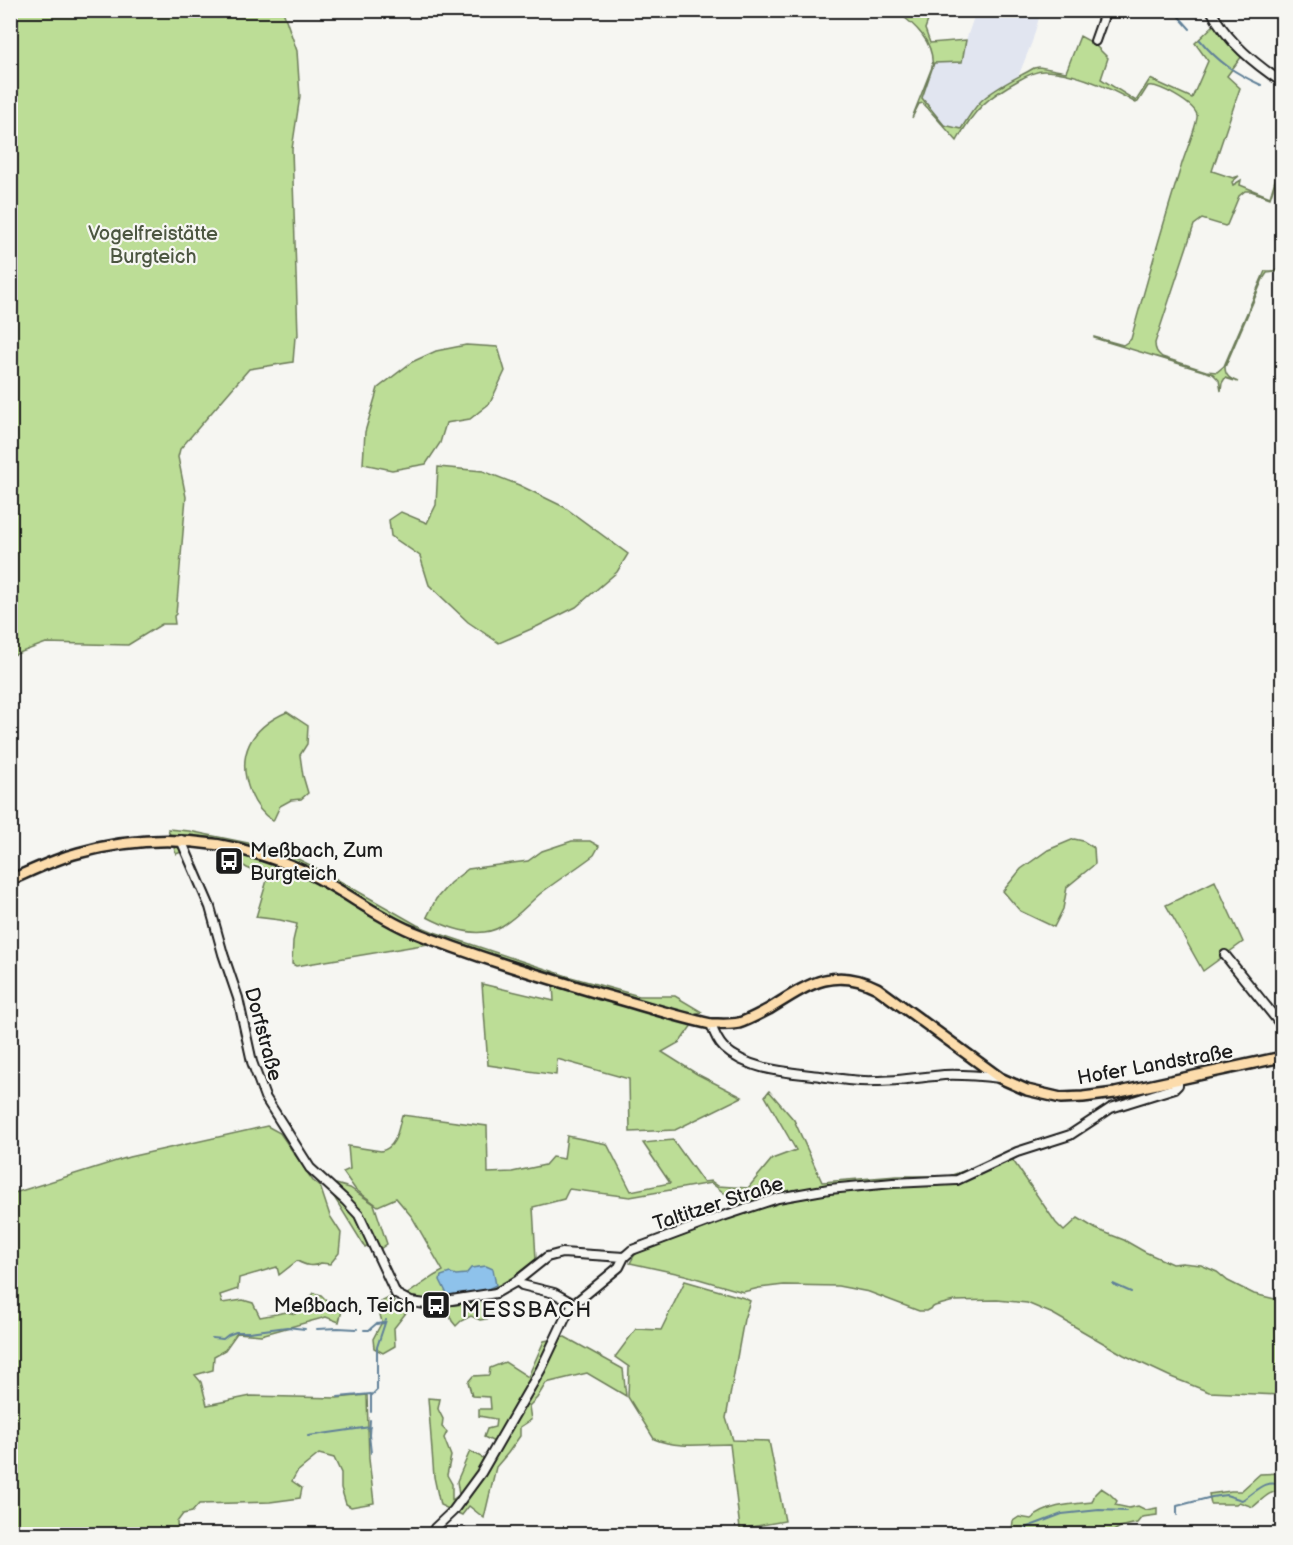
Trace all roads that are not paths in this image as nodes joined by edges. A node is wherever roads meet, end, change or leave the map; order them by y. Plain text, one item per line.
1 (1106, 10) edge
2 (1211, 10) edge
3 (1095, 41) dead end
4 (1282, 82) edge
5 (181, 840) junction
6 (10, 880) edge
7 (1225, 955) dead end
8 (711, 1024) junction
9 (1282, 1026) edge
10 (1282, 1057) edge
11 (1000, 1078) junction
12 (1178, 1080) junction
13 (624, 1257) junction
14 (517, 1281) junction
15 (574, 1304) junction
16 (432, 1534) edge

1 - 3 street
2 - 4 street
5 - 6 main road
5 - 8 main road
5 - 14 street, Dorfstraße
7 - 9 street
8 - 11 street, Hofer Landstraße
8 - 11 main road, Hofer Landstraße
10 - 12 main road, Hofer Landstraße
11 - 12 main road, Hofer Landstraße
12 - 13 street, Taltitzer Straße
13 - 14 street, Dorfstraße
13 - 15 street, Taltitzer Straße
14 - 15 street
15 - 16 street, Taltitzer Straße

